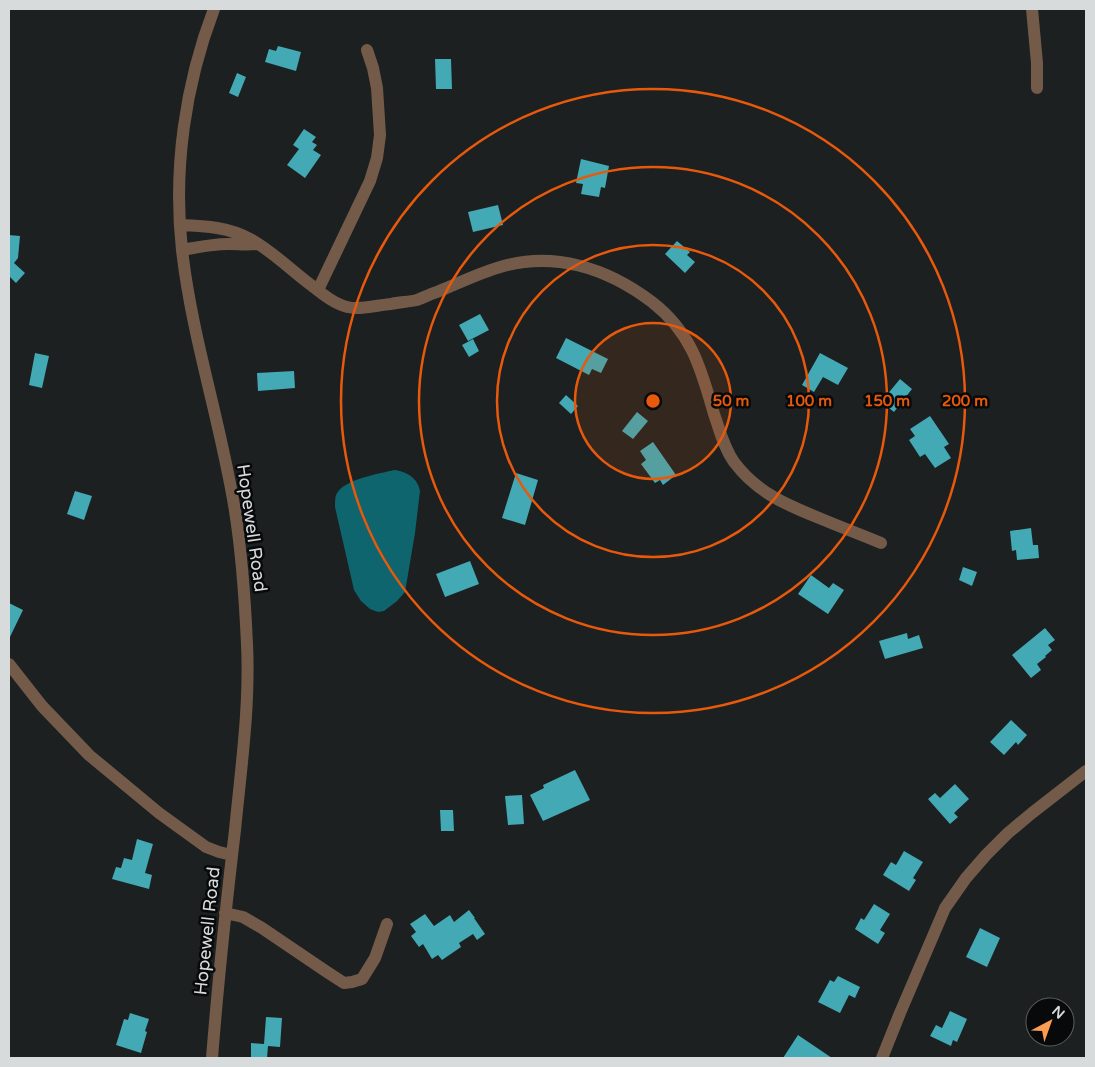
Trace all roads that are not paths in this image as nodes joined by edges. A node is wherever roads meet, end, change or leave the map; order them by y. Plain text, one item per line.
1 (214, 9) edge
2 (1032, 9) edge
3 (367, 50) dead end
4 (1037, 88) dead end
5 (180, 225) junction
6 (256, 244) junction
7 (182, 250) junction
8 (318, 290) junction
9 (881, 543) dead end
10 (9, 664) edge
11 (1086, 771) edge
12 (232, 855) junction
13 (226, 913) junction
14 (387, 924) dead end
15 (212, 1058) edge
16 (882, 1058) edge

1 - 5 street, Hopewell Road
2 - 4 street
3 - 8 street
5 - 6 street
5 - 7 street, Hopewell Road
6 - 7 street
6 - 8 street
7 - 12 street, Hopewell Road
8 - 9 street
10 - 12 street
11 - 16 street
12 - 13 street, Hopewell Road
13 - 14 street
13 - 15 street, Hopewell Road

